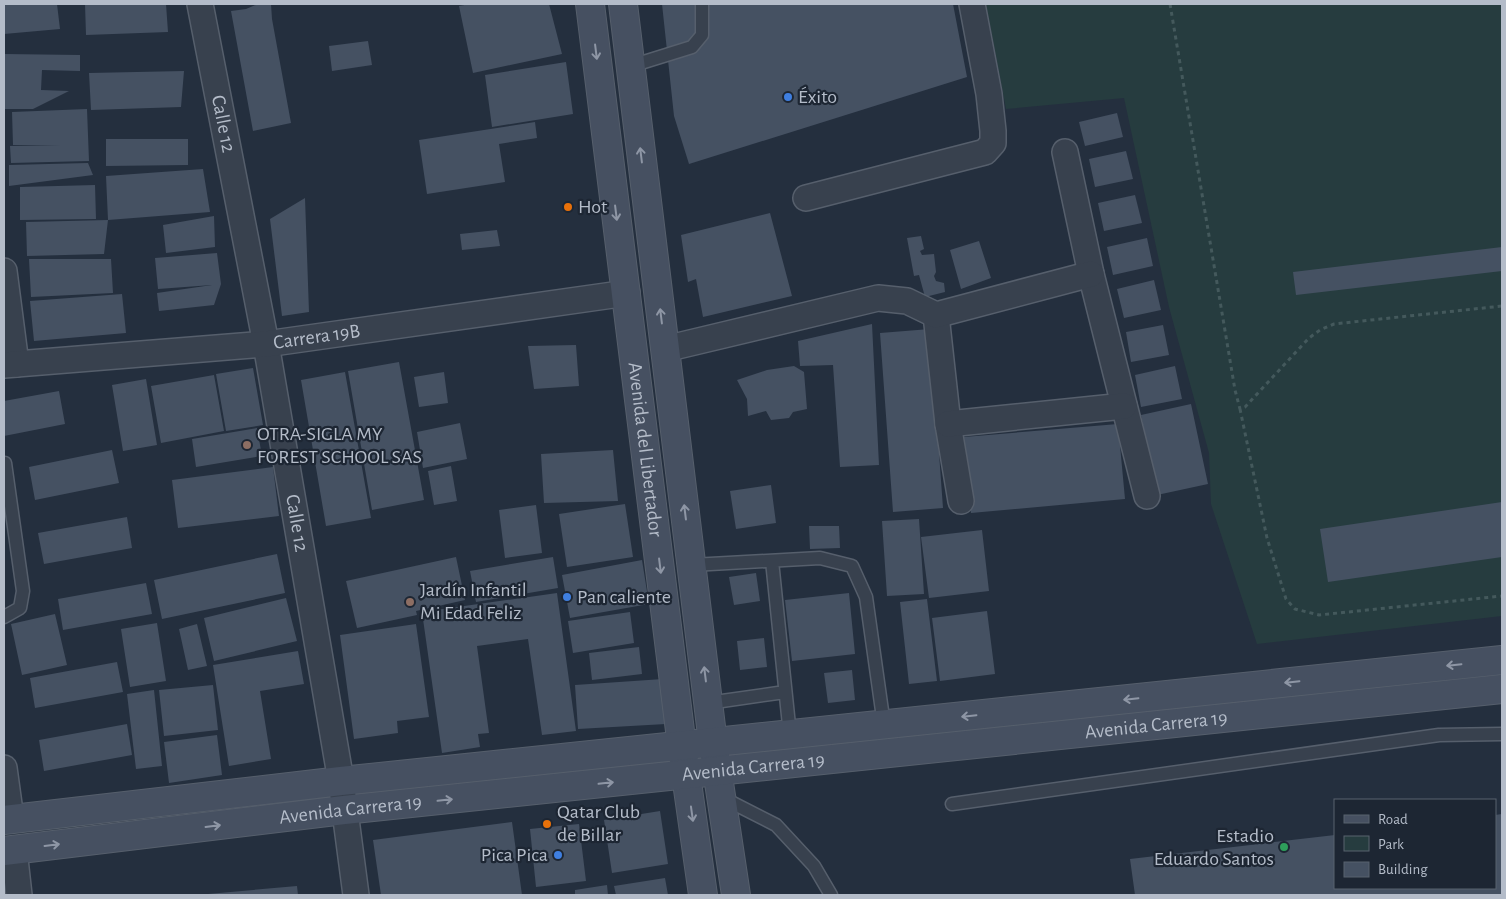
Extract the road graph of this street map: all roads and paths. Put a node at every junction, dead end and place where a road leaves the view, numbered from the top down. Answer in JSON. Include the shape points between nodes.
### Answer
{"nodes":[{"id":1,"x":200,"y":4,"type":"edge"},
{"id":2,"x":590,"y":4,"type":"edge"},
{"id":3,"x":623,"y":4,"type":"edge"},
{"id":4,"x":702,"y":4,"type":"edge"},
{"id":5,"x":972,"y":4,"type":"edge"},
{"id":6,"x":1170,"y":4,"type":"edge"},
{"id":7,"x":631,"y":66,"type":"junction"},
{"id":8,"x":1065,"y":152,"type":"dead end"},
{"id":9,"x":806,"y":198,"type":"dead end"},
{"id":10,"x":4,"y":271,"type":"edge"},
{"id":11,"x":1091,"y":274,"type":"junction"},
{"id":12,"x":626,"y":293,"type":"junction"},
{"id":13,"x":1502,"y":306,"type":"edge"},
{"id":14,"x":936,"y":315,"type":"junction"},
{"id":15,"x":266,"y":344,"type":"junction"},
{"id":16,"x":665,"y":350,"type":"junction"},
{"id":17,"x":10,"y":364,"type":"edge"},
{"id":18,"x":1124,"y":406,"type":"junction"},
{"id":19,"x":1240,"y":409,"type":"junction"},
{"id":20,"x":948,"y":424,"type":"junction"},
{"id":21,"x":5,"y":463,"type":"dead end"},
{"id":22,"x":1147,"y":496,"type":"dead end"},
{"id":23,"x":960,"y":501,"type":"dead end"},
{"id":24,"x":772,"y":561,"type":"junction"},
{"id":25,"x":692,"y":565,"type":"junction"},
{"id":26,"x":1502,"y":596,"type":"edge"},
{"id":27,"x":4,"y":617,"type":"edge"},
{"id":28,"x":1502,"y":660,"type":"edge"},
{"id":29,"x":1502,"y":689,"type":"edge"},
{"id":30,"x":785,"y":692,"type":"junction"},
{"id":31,"x":708,"y":703,"type":"junction"},
{"id":32,"x":884,"y":725,"type":"junction"},
{"id":33,"x":1502,"y":734,"type":"edge"},
{"id":34,"x":790,"y":735,"type":"junction"},
{"id":35,"x":713,"y":743,"type":"junction"},
{"id":36,"x":682,"y":747,"type":"junction"},
{"id":37,"x":4,"y":768,"type":"edge"},
{"id":38,"x":686,"y":775,"type":"junction"},
{"id":39,"x":341,"y":781,"type":"junction"},
{"id":40,"x":719,"y":784,"type":"junction"},
{"id":41,"x":952,"y":804,"type":"dead end"},
{"id":42,"x":344,"y":810,"type":"junction"},
{"id":43,"x":8,"y":820,"type":"edge"},
{"id":44,"x":9,"y":850,"type":"edge"},
{"id":45,"x":19,"y":895,"type":"edge"},
{"id":46,"x":356,"y":895,"type":"edge"},
{"id":47,"x":703,"y":895,"type":"edge"},
{"id":48,"x":736,"y":895,"type":"edge"},
{"id":49,"x":831,"y":895,"type":"edge"}],
"edges":[{"from":1,"to":15,"type":"street","name":"Calle 12"},
{"from":2,"to":12,"type":"main road","name":"Avenida del Libertador","one_way":true},
{"from":3,"to":7,"type":"main road","name":"Avenida del Libertador"},
{"from":4,"to":7,"type":"lane","via":[[702,35],[692,47]]},
{"from":5,"to":9,"type":"street","via":[[989,94],[993,143],[985,152]]},
{"from":6,"to":19,"type":"path"},
{"from":16,"to":7,"type":"main road","name":"Avenida del Libertador","one_way":true},
{"from":8,"to":11,"type":"street"},
{"from":10,"to":17,"type":"street"},
{"from":11,"to":14,"type":"street"},
{"from":11,"to":18,"type":"street"},
{"from":12,"to":15,"type":"street","name":"Carrera 19B"},
{"from":12,"to":36,"type":"main road","name":"Avenida del Libertador","one_way":true},
{"from":13,"to":19,"type":"path","via":[[1334,324],[1308,338]]},
{"from":14,"to":16,"type":"street","via":[[906,301],[878,298]]},
{"from":14,"to":20,"type":"street"},
{"from":15,"to":17,"type":"street","name":"Carrera 19B"},
{"from":15,"to":39,"type":"street","name":"Calle 12"},
{"from":25,"to":16,"type":"main road","name":"Avenida del Libertador","one_way":true},
{"from":18,"to":20,"type":"street"},
{"from":18,"to":22,"type":"street"},
{"from":19,"to":26,"type":"path","via":[[1267,538],[1286,599],[1295,609],[1319,615]]},
{"from":20,"to":23,"type":"street"},
{"from":21,"to":27,"type":"lane","via":[[23,591],[20,608]]},
{"from":24,"to":25,"type":"lane"},
{"from":24,"to":30,"type":"lane"},
{"from":24,"to":32,"type":"lane","via":[[820,558],[852,566],[866,597]]},
{"from":31,"to":25,"type":"main road","name":"Avenida del Libertador","one_way":true},
{"from":28,"to":32,"type":"main road","name":"Avenida Carrera 19","one_way":true},
{"from":29,"to":40,"type":"main road","name":"Avenida Carrera 19"},
{"from":30,"to":31,"type":"lane"},
{"from":30,"to":34,"type":"lane"},
{"from":31,"to":35,"type":"main road","name":"Avenida del Libertador"},
{"from":32,"to":34,"type":"main road","name":"Avenida Carrera 19"},
{"from":33,"to":41,"type":"lane","via":[[1439,736]]},
{"from":34,"to":35,"type":"main road","name":"Avenida Carrera 19"},
{"from":35,"to":36,"type":"main road","name":"Avenida Carrera 19"},
{"from":35,"to":40,"type":"main road","name":"Avenida del Libertador"},
{"from":36,"to":38,"type":"main road","name":"Avenida del Libertador"},
{"from":36,"to":39,"type":"main road","name":"Avenida Carrera 19"},
{"from":37,"to":43,"type":"street"},
{"from":38,"to":40,"type":"main road","name":"Avenida Carrera 19"},
{"from":42,"to":38,"type":"main road","name":"Avenida Carrera 19","one_way":true},
{"from":38,"to":47,"type":"main road","name":"Avenida del Libertador","one_way":true},
{"from":39,"to":42,"type":"street","name":"Calle 12"},
{"from":39,"to":43,"type":"main road","name":"Avenida Carrera 19"},
{"from":40,"to":48,"type":"main road","name":"Avenida del Libertador"},
{"from":40,"to":49,"type":"lane","via":[[776,825],[814,866]]},
{"from":44,"to":42,"type":"main road","name":"Avenida Carrera 19","one_way":true},
{"from":42,"to":46,"type":"street","name":"Calle 12"},
{"from":44,"to":45,"type":"street"}]}
